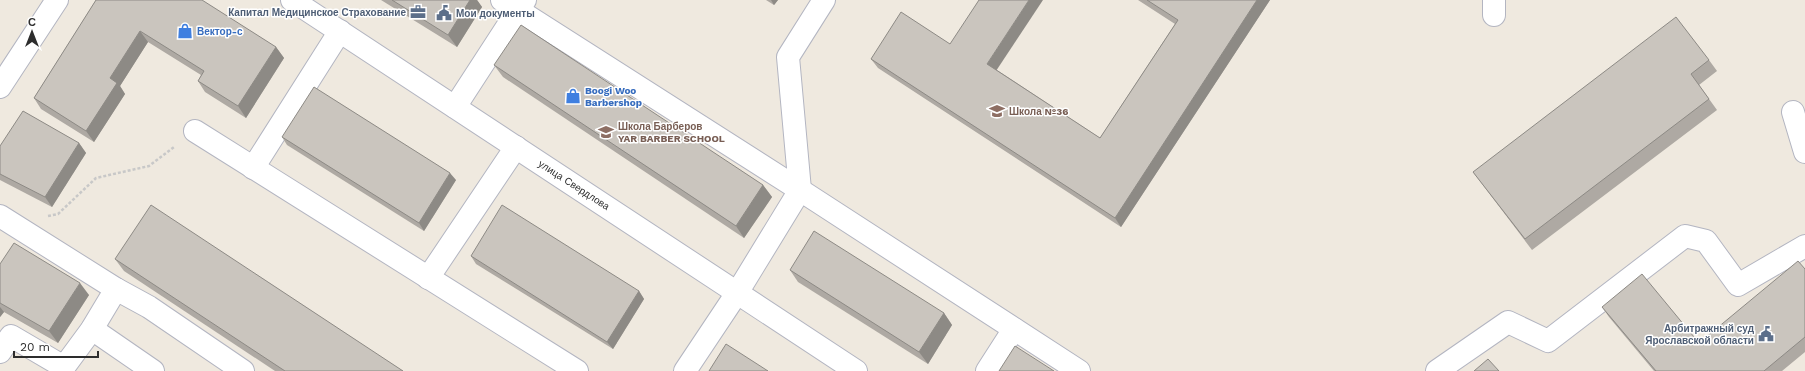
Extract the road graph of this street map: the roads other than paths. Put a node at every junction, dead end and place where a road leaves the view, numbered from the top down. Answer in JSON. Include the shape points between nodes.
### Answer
{"nodes":[{"id":1,"x":57,"y":0,"type":"edge"},
{"id":2,"x":292,"y":0,"type":"edge"},
{"id":3,"x":824,"y":0,"type":"edge"},
{"id":4,"x":515,"y":3,"type":"edge"},
{"id":5,"x":340,"y":31,"type":"junction"},
{"id":6,"x":0,"y":87,"type":"edge"},
{"id":7,"x":455,"y":107,"type":"junction"},
{"id":8,"x":1793,"y":112,"type":"dead end"},
{"id":9,"x":195,"y":131,"type":"road end"},
{"id":10,"x":516,"y":147,"type":"junction"},
{"id":11,"x":1805,"y":152,"type":"edge"},
{"id":12,"x":253,"y":168,"type":"junction"},
{"id":13,"x":800,"y":190,"type":"junction"},
{"id":14,"x":4,"y":219,"type":"edge"},
{"id":15,"x":1805,"y":246,"type":"edge"},
{"id":16,"x":428,"y":278,"type":"junction"},
{"id":17,"x":116,"y":289,"type":"junction"},
{"id":18,"x":737,"y":292,"type":"junction"},
{"id":19,"x":92,"y":329,"type":"junction"},
{"id":20,"x":1014,"y":330,"type":"junction"},
{"id":21,"x":0,"y":352,"type":"edge"},
{"id":22,"x":153,"y":371,"type":"edge"},
{"id":23,"x":243,"y":371,"type":"edge"},
{"id":24,"x":577,"y":371,"type":"edge"},
{"id":25,"x":685,"y":371,"type":"edge"},
{"id":26,"x":856,"y":371,"type":"edge"},
{"id":27,"x":987,"y":371,"type":"edge"},
{"id":28,"x":1079,"y":371,"type":"edge"},
{"id":29,"x":1437,"y":371,"type":"edge"}],
"edges":[{"from":1,"to":6,"type":"street"},
{"from":2,"to":5,"type":"street","name":"улица Свердлова"},
{"from":3,"to":13,"type":"street","via":[[788,57]]},
{"from":4,"to":7,"type":"street"},
{"from":4,"to":13,"type":"street"},
{"from":5,"to":7,"type":"street","name":"улица Свердлова"},
{"from":5,"to":12,"type":"street"},
{"from":7,"to":10,"type":"street","name":"улица Свердлова"},
{"from":8,"to":11,"type":"street"},
{"from":9,"to":12,"type":"street"},
{"from":10,"to":16,"type":"street"},
{"from":10,"to":18,"type":"street","name":"улица Свердлова"},
{"from":12,"to":16,"type":"street"},
{"from":13,"to":18,"type":"street"},
{"from":13,"to":20,"type":"street"},
{"from":14,"to":17,"type":"street"},
{"from":15,"to":29,"type":"street","via":[[1738,285],[1706,241],[1685,236],[1548,341],[1508,322]]},
{"from":16,"to":24,"type":"street"},
{"from":17,"to":19,"type":"street"},
{"from":17,"to":23,"type":"street","via":[[149,307]]},
{"from":18,"to":25,"type":"street"},
{"from":18,"to":26,"type":"street","name":"улица Свердлова"},
{"from":19,"to":21,"type":"street","via":[[64,367],[11,336]]},
{"from":19,"to":22,"type":"street"},
{"from":20,"to":27,"type":"street"},
{"from":20,"to":28,"type":"street"}]}
